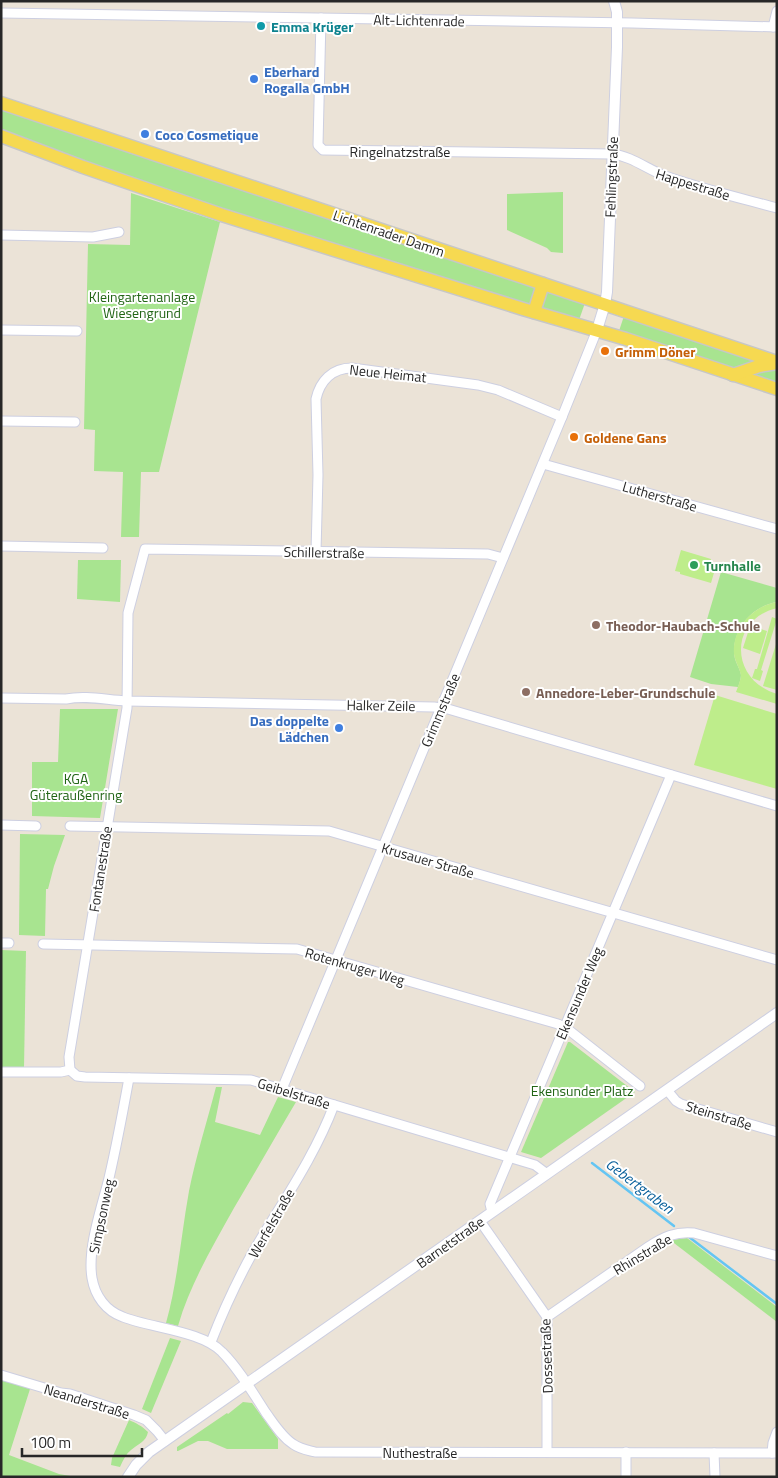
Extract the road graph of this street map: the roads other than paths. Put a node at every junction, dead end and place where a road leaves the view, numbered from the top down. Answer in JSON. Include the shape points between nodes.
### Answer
{"nodes":[{"id":1,"x":614,"y":1,"type":"edge"},
{"id":2,"x":777,"y":11,"type":"edge"},
{"id":3,"x":1,"y":13,"type":"edge"},
{"id":4,"x":321,"y":18,"type":"junction"},
{"id":5,"x":617,"y":23,"type":"junction"},
{"id":6,"x":775,"y":27,"type":"edge"},
{"id":7,"x":1,"y":103,"type":"edge"},
{"id":8,"x":1,"y":136,"type":"edge"},
{"id":9,"x":612,"y":154,"type":"junction"},
{"id":10,"x":777,"y":208,"type":"edge"},
{"id":11,"x":118,"y":232,"type":"dead end"},
{"id":12,"x":1,"y":235,"type":"edge"},
{"id":13,"x":543,"y":284,"type":"junction"},
{"id":14,"x":605,"y":304,"type":"junction"},
{"id":15,"x":534,"y":312,"type":"junction"},
{"id":16,"x":1,"y":330,"type":"edge"},
{"id":17,"x":597,"y":330,"type":"junction"},
{"id":18,"x":77,"y":331,"type":"dead end"},
{"id":19,"x":777,"y":362,"type":"edge"},
{"id":20,"x":733,"y":375,"type":"junction"},
{"id":21,"x":777,"y":390,"type":"edge"},
{"id":22,"x":562,"y":417,"type":"junction"},
{"id":23,"x":1,"y":421,"type":"edge"},
{"id":24,"x":75,"y":422,"type":"dead end"},
{"id":25,"x":543,"y":464,"type":"junction"},
{"id":26,"x":777,"y":529,"type":"edge"},
{"id":27,"x":1,"y":546,"type":"edge"},
{"id":28,"x":103,"y":548,"type":"dead end"},
{"id":29,"x":145,"y":549,"type":"joint"},
{"id":30,"x":316,"y":552,"type":"junction"},
{"id":31,"x":503,"y":558,"type":"junction"},
{"id":32,"x":1,"y":698,"type":"edge"},
{"id":33,"x":127,"y":701,"type":"junction"},
{"id":34,"x":441,"y":708,"type":"junction"},
{"id":35,"x":671,"y":775,"type":"junction"},
{"id":36,"x":777,"y":806,"type":"edge"},
{"id":37,"x":1,"y":825,"type":"edge"},
{"id":38,"x":36,"y":826,"type":"dead end"},
{"id":39,"x":70,"y":826,"type":"dead end"},
{"id":40,"x":107,"y":827,"type":"junction"},
{"id":41,"x":383,"y":847,"type":"junction"},
{"id":42,"x":613,"y":913,"type":"junction"},
{"id":43,"x":43,"y":944,"type":"dead end"},
{"id":44,"x":88,"y":944,"type":"junction"},
{"id":45,"x":336,"y":960,"type":"junction"},
{"id":46,"x":777,"y":960,"type":"edge"},
{"id":47,"x":777,"y":1013,"type":"edge"},
{"id":48,"x":565,"y":1027,"type":"junction"},
{"id":49,"x":70,"y":1070,"type":"junction"},
{"id":50,"x":1,"y":1072,"type":"edge"},
{"id":51,"x":130,"y":1078,"type":"junction"},
{"id":52,"x":640,"y":1086,"type":"dead end"},
{"id":53,"x":282,"y":1089,"type":"junction"},
{"id":54,"x":667,"y":1090,"type":"junction"},
{"id":55,"x":334,"y":1105,"type":"junction"},
{"id":56,"x":777,"y":1132,"type":"edge"},
{"id":57,"x":509,"y":1158,"type":"junction"},
{"id":58,"x":547,"y":1174,"type":"junction"},
{"id":59,"x":492,"y":1212,"type":"junction"},
{"id":60,"x":480,"y":1221,"type":"junction"},
{"id":61,"x":777,"y":1256,"type":"edge"},
{"id":62,"x":547,"y":1317,"type":"junction"},
{"id":63,"x":211,"y":1342,"type":"junction"},
{"id":64,"x":1,"y":1375,"type":"edge"},
{"id":65,"x":246,"y":1384,"type":"junction"},
{"id":66,"x":777,"y":1432,"type":"edge"},
{"id":67,"x":165,"y":1441,"type":"junction"},
{"id":68,"x":547,"y":1452,"type":"junction"},
{"id":69,"x":626,"y":1452,"type":"junction"},
{"id":70,"x":714,"y":1453,"type":"junction"},
{"id":71,"x":775,"y":1453,"type":"edge"},
{"id":72,"x":128,"y":1477,"type":"edge"},
{"id":73,"x":626,"y":1477,"type":"edge"},
{"id":74,"x":714,"y":1477,"type":"edge"}],
"edges":[{"from":1,"to":5,"type":"street","name":"Fehlingstraße"},
{"from":2,"to":6,"type":"street"},
{"from":3,"to":4,"type":"street","name":"Alt-Lichtenrade"},
{"from":4,"to":5,"type":"street","name":"Alt-Lichtenrade"},
{"from":4,"to":9,"type":"street","name":"Ringelnatzstraße","via":[[318,145],[323,150]]},
{"from":5,"to":6,"type":"street","name":"Alt-Lichtenrade"},
{"from":5,"to":9,"type":"street","name":"Fehlingstraße"},
{"from":7,"to":13,"type":"main road","name":"Lichtenrader Damm"},
{"from":8,"to":15,"type":"main road","via":[[222,215]]},
{"from":9,"to":10,"type":"street","name":"Happestraße","via":[[676,180]]},
{"from":9,"to":14,"type":"street","name":"Fehlingstraße"},
{"from":11,"to":12,"type":"street","via":[[93,237]]},
{"from":13,"to":14,"type":"main road","name":"Lichtenrader Damm"},
{"from":13,"to":15,"type":"main road"},
{"from":14,"to":17,"type":"street","name":"Fehlingstraße"},
{"from":14,"to":19,"type":"main road","name":"Lichtenrader Damm"},
{"from":15,"to":17,"type":"main road"},
{"from":16,"to":18,"type":"street"},
{"from":17,"to":20,"type":"main road"},
{"from":17,"to":22,"type":"street","name":"Grimmstraße"},
{"from":19,"to":20,"type":"main road"},
{"from":20,"to":21,"type":"main road"},
{"from":22,"to":25,"type":"street","name":"Grimmstraße"},
{"from":22,"to":30,"type":"street","name":"Neue Heimat","via":[[478,385],[356,368],[334,372],[320,387],[316,400]]},
{"from":23,"to":24,"type":"street"},
{"from":25,"to":26,"type":"street","name":"Lutherstraße"},
{"from":25,"to":31,"type":"street","name":"Grimmstraße"},
{"from":27,"to":28,"type":"street"},
{"from":29,"to":30,"type":"street","name":"Schillerstraße"},
{"from":29,"to":33,"type":"street","name":"Fontanestraße","via":[[128,613]]},
{"from":30,"to":31,"type":"street","name":"Schillerstraße","via":[[488,554]]},
{"from":31,"to":34,"type":"street","name":"Grimmstraße"},
{"from":32,"to":33,"type":"street","name":"Halker Zeile","via":[[91,697]]},
{"from":33,"to":34,"type":"street","name":"Halker Zeile"},
{"from":33,"to":40,"type":"street","name":"Fontanestraße"},
{"from":34,"to":35,"type":"street","name":"Halker Zeile"},
{"from":34,"to":41,"type":"street","name":"Grimmstraße"},
{"from":35,"to":36,"type":"street","name":"Halker Zeile"},
{"from":35,"to":42,"type":"street","name":"Ekensunder Weg"},
{"from":37,"to":38,"type":"street"},
{"from":39,"to":40,"type":"street","name":"Krusauer Straße"},
{"from":40,"to":41,"type":"street","name":"Krusauer Straße","via":[[325,831]]},
{"from":40,"to":44,"type":"street","name":"Fontanestraße"},
{"from":41,"to":42,"type":"street","name":"Krusauer Straße"},
{"from":41,"to":45,"type":"street","name":"Grimmstraße"},
{"from":42,"to":46,"type":"street","name":"Krusauer Straße"},
{"from":42,"to":48,"type":"street","name":"Ekensunder Weg"},
{"from":43,"to":44,"type":"street","name":"Rotenkruger Weg"},
{"from":44,"to":45,"type":"street","name":"Rotenkruger Weg","via":[[292,948]]},
{"from":44,"to":49,"type":"street","name":"Fontanestraße","via":[[69,1057]]},
{"from":45,"to":48,"type":"street","name":"Rotenkruger Weg"},
{"from":45,"to":53,"type":"street","name":"Grimmstraße"},
{"from":47,"to":54,"type":"street","name":"Barnetstraße"},
{"from":48,"to":52,"type":"street","name":"Rotenkruger Weg"},
{"from":48,"to":57,"type":"street","name":"Ekensunder Weg"},
{"from":49,"to":50,"type":"street","name":"Geibelstraße"},
{"from":49,"to":51,"type":"street","name":"Geibelstraße","via":[[77,1076]]},
{"from":51,"to":53,"type":"street","name":"Geibelstraße","via":[[251,1080]]},
{"from":51,"to":63,"type":"street","name":"Simpsonweg","via":[[92,1250],[93,1284],[101,1301],[119,1316]]},
{"from":53,"to":55,"type":"street","name":"Geibelstraße"},
{"from":54,"to":56,"type":"street","name":"Steinstraße","via":[[682,1104]]},
{"from":54,"to":58,"type":"street","name":"Barnetstraße"},
{"from":55,"to":57,"type":"street","name":"Geibelstraße"},
{"from":55,"to":63,"type":"street","name":"Werfelstraße","via":[[315,1148],[253,1253]]},
{"from":57,"to":58,"type":"street","name":"Geibelstraße","via":[[535,1165]]},
{"from":57,"to":59,"type":"street","name":"Ekensunder Weg","via":[[490,1204]]},
{"from":58,"to":59,"type":"street","name":"Barnetstraße"},
{"from":59,"to":60,"type":"street","name":"Barnetstraße"},
{"from":60,"to":62,"type":"street","name":"Dossestraße"},
{"from":60,"to":65,"type":"street","name":"Barnetstraße"},
{"from":61,"to":62,"type":"street","name":"Rhinstraße","via":[[699,1234],[673,1234],[648,1247]]},
{"from":62,"to":68,"type":"street","name":"Dossestraße"},
{"from":63,"to":65,"type":"street","name":"Simpsonweg","via":[[228,1358]]},
{"from":64,"to":67,"type":"street","name":"Neanderstraße","via":[[134,1415],[150,1424]]},
{"from":65,"to":67,"type":"street","name":"Barnetstraße"},
{"from":65,"to":68,"type":"street","name":"Nuthestraße","via":[[288,1441],[309,1451]]},
{"from":66,"to":71,"type":"street","via":[[773,1443]]},
{"from":67,"to":72,"type":"street","name":"Barnetstraße","via":[[141,1459]]},
{"from":68,"to":69,"type":"street","name":"Nuthestraße"},
{"from":69,"to":70,"type":"street","name":"Nuthestraße"},
{"from":69,"to":73,"type":"street"},
{"from":70,"to":71,"type":"street","name":"Nuthestraße"},
{"from":70,"to":74,"type":"street"}]}
